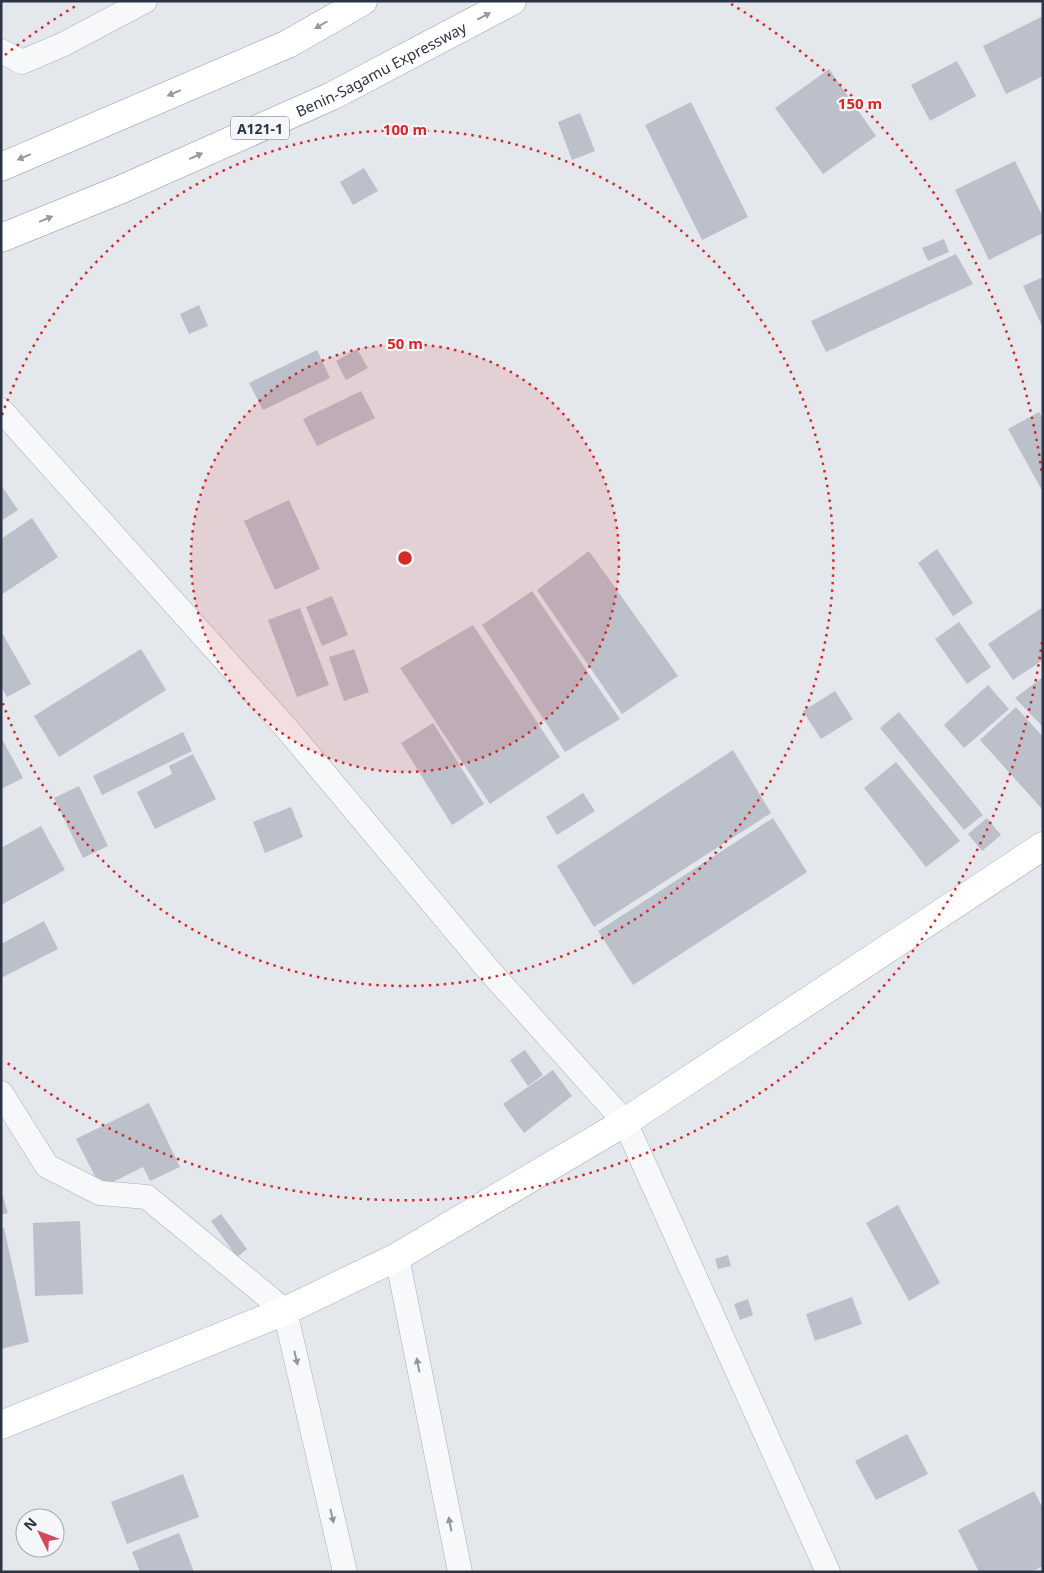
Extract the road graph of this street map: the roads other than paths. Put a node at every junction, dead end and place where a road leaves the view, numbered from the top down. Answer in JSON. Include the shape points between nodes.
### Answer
{"nodes":[{"id":1,"x":145,"y":1,"type":"edge"},
{"id":2,"x":363,"y":1,"type":"edge"},
{"id":3,"x":512,"y":1,"type":"edge"},
{"id":4,"x":1,"y":51,"type":"edge"},
{"id":5,"x":12,"y":67,"type":"edge"},
{"id":6,"x":1,"y":167,"type":"edge"},
{"id":7,"x":1,"y":238,"type":"edge"},
{"id":8,"x":1,"y":410,"type":"edge"},
{"id":9,"x":1043,"y":846,"type":"edge"},
{"id":10,"x":1,"y":1093,"type":"edge"},
{"id":11,"x":625,"y":1122,"type":"junction"},
{"id":12,"x":397,"y":1257,"type":"junction"},
{"id":13,"x":285,"y":1310,"type":"junction"},
{"id":14,"x":1,"y":1425,"type":"edge"},
{"id":15,"x":344,"y":1572,"type":"edge"},
{"id":16,"x":460,"y":1572,"type":"edge"},
{"id":17,"x":828,"y":1572,"type":"edge"}],
"edges":[{"from":1,"to":5,"type":"street","via":[[64,44]]},
{"from":2,"to":6,"type":"main road","one_way":true,"via":[[288,44]]},
{"from":7,"to":3,"type":"main road","name":"Benin-Sagamu Expressway","number":"A121-1","one_way":true,"via":[[122,189],[332,96]]},
{"from":4,"to":5,"type":"street"},
{"from":8,"to":11,"type":"street","via":[[288,730],[487,968]]},
{"from":9,"to":11,"type":"main road"},
{"from":10,"to":13,"type":"street","via":[[47,1166],[100,1193],[147,1197]]},
{"from":11,"to":12,"type":"main road"},
{"from":11,"to":17,"type":"street"},
{"from":12,"to":13,"type":"main road"},
{"from":16,"to":12,"type":"street","one_way":true},
{"from":13,"to":14,"type":"main road"},
{"from":13,"to":15,"type":"street","one_way":true}]}
